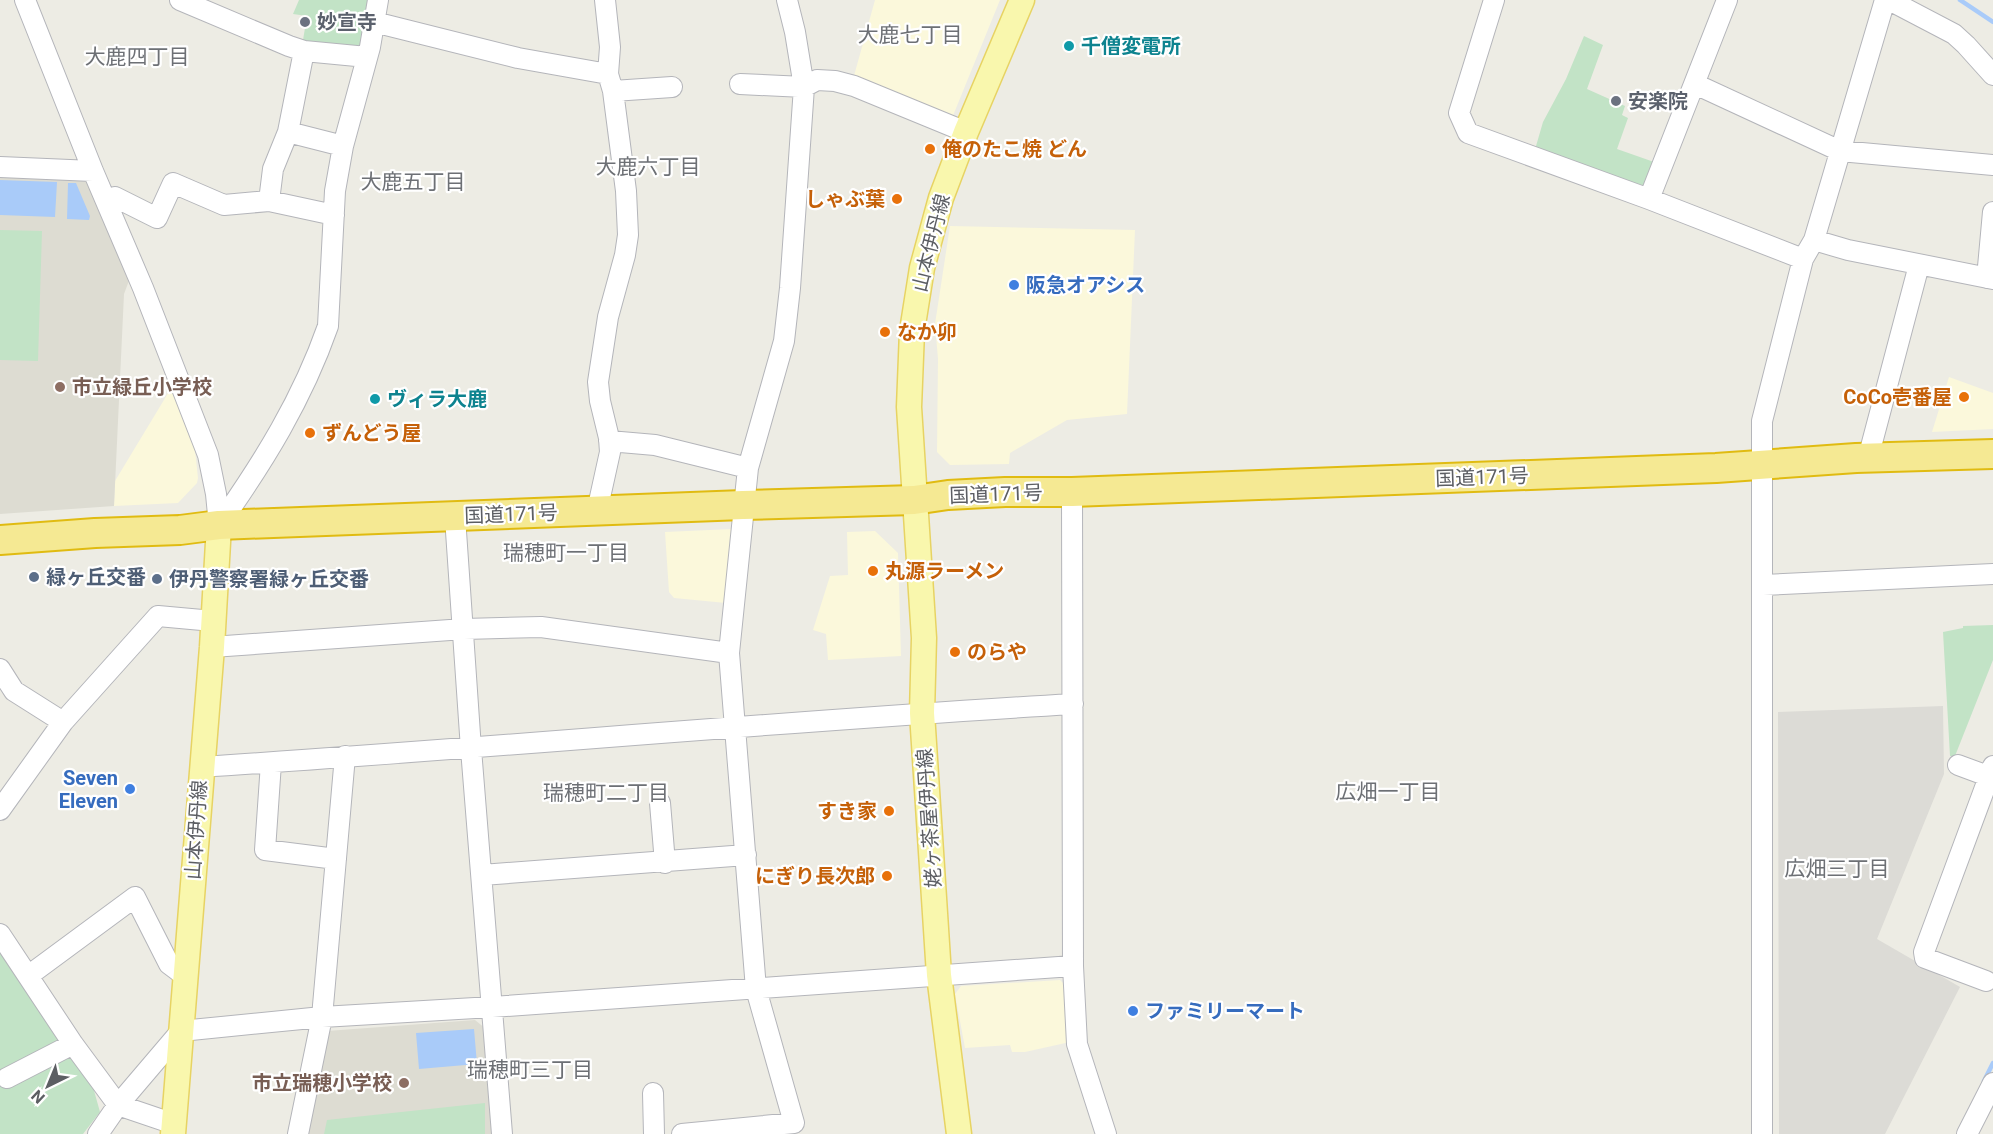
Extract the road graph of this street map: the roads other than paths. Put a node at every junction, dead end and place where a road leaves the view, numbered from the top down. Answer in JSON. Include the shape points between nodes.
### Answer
{"nodes":[{"id":1,"x":25,"y":0,"type":"edge"},
{"id":2,"x":180,"y":0,"type":"edge"},
{"id":3,"x":378,"y":0,"type":"edge"},
{"id":4,"x":605,"y":0,"type":"edge"},
{"id":5,"x":787,"y":0,"type":"edge"},
{"id":6,"x":1023,"y":0,"type":"edge"},
{"id":7,"x":1494,"y":0,"type":"edge"},
{"id":8,"x":1727,"y":0,"type":"edge"},
{"id":9,"x":1887,"y":0,"type":"edge"},
{"id":10,"x":374,"y":22,"type":"junction"},
{"id":11,"x":304,"y":51,"type":"junction"},
{"id":12,"x":367,"y":57,"type":"junction"},
{"id":13,"x":1993,"y":75,"type":"edge"},
{"id":14,"x":610,"y":82,"type":"junction"},
{"id":15,"x":740,"y":84,"type":"dead end"},
{"id":16,"x":1695,"y":84,"type":"junction"},
{"id":17,"x":672,"y":87,"type":"dead end"},
{"id":18,"x":804,"y":87,"type":"junction"},
{"id":19,"x":288,"y":132,"type":"junction"},
{"id":20,"x":966,"y":132,"type":"junction"},
{"id":21,"x":343,"y":146,"type":"junction"},
{"id":22,"x":1840,"y":151,"type":"junction"},
{"id":23,"x":1993,"y":165,"type":"edge"},
{"id":24,"x":0,"y":166,"type":"edge"},
{"id":25,"x":93,"y":171,"type":"junction"},
{"id":26,"x":1649,"y":199,"type":"junction"},
{"id":27,"x":106,"y":201,"type":"junction"},
{"id":28,"x":269,"y":201,"type":"junction"},
{"id":29,"x":1993,"y":212,"type":"edge"},
{"id":30,"x":334,"y":215,"type":"junction"},
{"id":31,"x":1814,"y":240,"type":"junction"},
{"id":32,"x":1803,"y":259,"type":"junction"},
{"id":33,"x":1919,"y":264,"type":"junction"},
{"id":34,"x":1990,"y":279,"type":"edge"},
{"id":35,"x":609,"y":441,"type":"junction"},
{"id":36,"x":1993,"y":454,"type":"edge"},
{"id":37,"x":1868,"y":458,"type":"junction"},
{"id":38,"x":1762,"y":466,"type":"junction"},
{"id":39,"x":748,"y":468,"type":"junction"},
{"id":40,"x":1072,"y":492,"type":"junction"},
{"id":41,"x":914,"y":500,"type":"junction"},
{"id":42,"x":743,"y":505,"type":"junction"},
{"id":43,"x":597,"y":511,"type":"junction"},
{"id":44,"x":456,"y":517,"type":"junction"},
{"id":45,"x":219,"y":525,"type":"junction"},
{"id":46,"x":0,"y":540,"type":"edge"},
{"id":47,"x":1993,"y":574,"type":"edge"},
{"id":48,"x":1763,"y":585,"type":"junction"},
{"id":49,"x":213,"y":621,"type":"junction"},
{"id":50,"x":464,"y":629,"type":"junction"},
{"id":51,"x":212,"y":647,"type":"junction"},
{"id":52,"x":729,"y":653,"type":"junction"},
{"id":53,"x":0,"y":669,"type":"edge"},
{"id":54,"x":7,"y":696,"type":"edge"},
{"id":55,"x":1072,"y":704,"type":"junction"},
{"id":56,"x":922,"y":713,"type":"junction"},
{"id":57,"x":63,"y":722,"type":"junction"},
{"id":58,"x":735,"y":728,"type":"junction"},
{"id":59,"x":471,"y":749,"type":"junction"},
{"id":60,"x":345,"y":756,"type":"junction"},
{"id":61,"x":271,"y":763,"type":"junction"},
{"id":62,"x":1958,"y":765,"type":"dead end"},
{"id":63,"x":201,"y":767,"type":"junction"},
{"id":64,"x":1992,"y":774,"type":"edge"},
{"id":65,"x":660,"y":804,"type":"dead end"},
{"id":66,"x":0,"y":810,"type":"edge"},
{"id":67,"x":746,"y":855,"type":"junction"},
{"id":68,"x":336,"y":859,"type":"junction"},
{"id":69,"x":665,"y":863,"type":"junction"},
{"id":70,"x":482,"y":875,"type":"junction"},
{"id":71,"x":0,"y":934,"type":"edge"},
{"id":72,"x":1073,"y":966,"type":"junction"},
{"id":73,"x":939,"y":975,"type":"junction"},
{"id":74,"x":28,"y":976,"type":"junction"},
{"id":75,"x":185,"y":976,"type":"junction"},
{"id":76,"x":1991,"y":976,"type":"edge"},
{"id":77,"x":756,"y":989,"type":"junction"},
{"id":78,"x":492,"y":1007,"type":"junction"},
{"id":79,"x":322,"y":1017,"type":"junction"},
{"id":80,"x":181,"y":1030,"type":"junction"},
{"id":81,"x":73,"y":1044,"type":"junction"},
{"id":82,"x":7,"y":1078,"type":"dead end"},
{"id":83,"x":1993,"y":1083,"type":"edge"},
{"id":84,"x":653,"y":1093,"type":"dead end"},
{"id":85,"x":118,"y":1105,"type":"junction"},
{"id":86,"x":173,"y":1129,"type":"edge"},
{"id":87,"x":796,"y":1129,"type":"edge"},
{"id":88,"x":98,"y":1134,"type":"edge"},
{"id":89,"x":298,"y":1134,"type":"edge"},
{"id":90,"x":502,"y":1134,"type":"edge"},
{"id":91,"x":654,"y":1134,"type":"edge"},
{"id":92,"x":682,"y":1134,"type":"edge"},
{"id":93,"x":959,"y":1134,"type":"edge"},
{"id":94,"x":1106,"y":1134,"type":"edge"},
{"id":95,"x":1762,"y":1134,"type":"edge"},
{"id":96,"x":1967,"y":1134,"type":"edge"}],
"edges":[{"from":1,"to":25,"type":"street"},
{"from":2,"to":11,"type":"street"},
{"from":3,"to":10,"type":"street"},
{"from":4,"to":14,"type":"street"},
{"from":5,"to":18,"type":"street"},
{"from":6,"to":20,"type":"main road","name":"山本伊丹線"},
{"from":7,"to":26,"type":"street","via":[[1458,113],[1468,133]]},
{"from":8,"to":16,"type":"street"},
{"from":9,"to":13,"type":"street","via":[[1954,34]]},
{"from":9,"to":22,"type":"street"},
{"from":10,"to":12,"type":"street"},
{"from":10,"to":14,"type":"street"},
{"from":11,"to":12,"type":"street"},
{"from":11,"to":19,"type":"street"},
{"from":12,"to":21,"type":"street"},
{"from":14,"to":17,"type":"street"},
{"from":14,"to":35,"type":"street","via":[[626,191],[628,235],[608,317],[598,382]]},
{"from":15,"to":18,"type":"street"},
{"from":16,"to":22,"type":"street"},
{"from":16,"to":26,"type":"street"},
{"from":18,"to":20,"type":"street","via":[[817,80],[854,86]]},
{"from":18,"to":39,"type":"street","via":[[784,341]]},
{"from":19,"to":21,"type":"street"},
{"from":19,"to":28,"type":"street","via":[[273,169]]},
{"from":20,"to":41,"type":"main road","name":"山本伊丹線","via":[[941,198],[922,268],[912,331],[909,407]]},
{"from":21,"to":30,"type":"street"},
{"from":22,"to":23,"type":"street"},
{"from":22,"to":31,"type":"street"},
{"from":24,"to":25,"type":"street"},
{"from":25,"to":27,"type":"street"},
{"from":26,"to":32,"type":"street"},
{"from":27,"to":28,"type":"street","via":[[115,197],[157,218],[173,183],[224,205]]},
{"from":27,"to":45,"type":"street","via":[[208,454]]},
{"from":28,"to":30,"type":"street"},
{"from":29,"to":34,"type":"street"},
{"from":30,"to":45,"type":"street","via":[[328,326],[322,344],[268,453]]},
{"from":31,"to":32,"type":"street"},
{"from":31,"to":33,"type":"street"},
{"from":32,"to":38,"type":"street","via":[[1762,421]]},
{"from":33,"to":34,"type":"street"},
{"from":33,"to":37,"type":"street"},
{"from":35,"to":39,"type":"street","via":[[655,445]]},
{"from":35,"to":43,"type":"street"},
{"from":36,"to":37,"type":"highway","name":"国道171号"},
{"from":37,"to":38,"type":"highway","name":"国道171号"},
{"from":38,"to":40,"type":"highway","name":"国道171号"},
{"from":38,"to":48,"type":"street"},
{"from":39,"to":42,"type":"street"},
{"from":40,"to":41,"type":"highway","name":"国道171号","via":[[1005,492]]},
{"from":40,"to":55,"type":"street"},
{"from":41,"to":42,"type":"highway","name":"国道171号"},
{"from":41,"to":56,"type":"main road","name":"姥ヶ茶屋伊丹線","via":[[924,638]]},
{"from":42,"to":43,"type":"highway","name":"国道171号"},
{"from":42,"to":52,"type":"street"},
{"from":43,"to":44,"type":"highway","name":"国道171号"},
{"from":44,"to":45,"type":"highway","name":"国道171号"},
{"from":44,"to":50,"type":"street"},
{"from":45,"to":46,"type":"highway","name":"国道171号"},
{"from":45,"to":49,"type":"main road","name":"山本伊丹線"},
{"from":47,"to":48,"type":"street"},
{"from":48,"to":95,"type":"street"},
{"from":49,"to":51,"type":"main road","name":"山本伊丹線"},
{"from":49,"to":57,"type":"street","via":[[158,616]]},
{"from":50,"to":51,"type":"street"},
{"from":50,"to":52,"type":"street","via":[[542,627]]},
{"from":50,"to":59,"type":"street"},
{"from":51,"to":63,"type":"main road","name":"山本伊丹線"},
{"from":52,"to":58,"type":"street"},
{"from":53,"to":54,"type":"street"},
{"from":54,"to":57,"type":"street"},
{"from":55,"to":56,"type":"street"},
{"from":55,"to":72,"type":"street"},
{"from":56,"to":58,"type":"street"},
{"from":56,"to":73,"type":"main road","name":"姥ヶ茶屋伊丹線"},
{"from":57,"to":66,"type":"street"},
{"from":58,"to":59,"type":"street"},
{"from":58,"to":67,"type":"street"},
{"from":59,"to":60,"type":"street"},
{"from":59,"to":70,"type":"street"},
{"from":60,"to":61,"type":"street"},
{"from":60,"to":68,"type":"street"},
{"from":61,"to":63,"type":"street"},
{"from":61,"to":68,"type":"street","via":[[265,850]]},
{"from":62,"to":64,"type":"street"},
{"from":63,"to":75,"type":"main road","name":"山本伊丹線"},
{"from":64,"to":76,"type":"street","via":[[1924,952],[1925,958]]},
{"from":65,"to":69,"type":"street"},
{"from":67,"to":69,"type":"street"},
{"from":67,"to":77,"type":"street"},
{"from":68,"to":79,"type":"street"},
{"from":69,"to":70,"type":"street"},
{"from":70,"to":78,"type":"street"},
{"from":71,"to":74,"type":"street"},
{"from":72,"to":73,"type":"street"},
{"from":72,"to":94,"type":"street","via":[[1077,1044]]},
{"from":73,"to":77,"type":"street"},
{"from":73,"to":93,"type":"main road","name":"姥ヶ茶屋伊丹線"},
{"from":74,"to":75,"type":"street","via":[[135,897],[169,964]]},
{"from":74,"to":81,"type":"street"},
{"from":75,"to":80,"type":"main road","name":"山本伊丹線"},
{"from":77,"to":78,"type":"street"},
{"from":77,"to":87,"type":"street"},
{"from":78,"to":79,"type":"street"},
{"from":78,"to":90,"type":"street"},
{"from":79,"to":80,"type":"street"},
{"from":79,"to":89,"type":"street"},
{"from":80,"to":85,"type":"street"},
{"from":80,"to":86,"type":"main road","name":"山本伊丹線"},
{"from":81,"to":82,"type":"street"},
{"from":81,"to":85,"type":"street"},
{"from":83,"to":96,"type":"street"},
{"from":84,"to":91,"type":"street"},
{"from":85,"to":86,"type":"street"},
{"from":85,"to":88,"type":"street"},
{"from":87,"to":92,"type":"street"}]}
